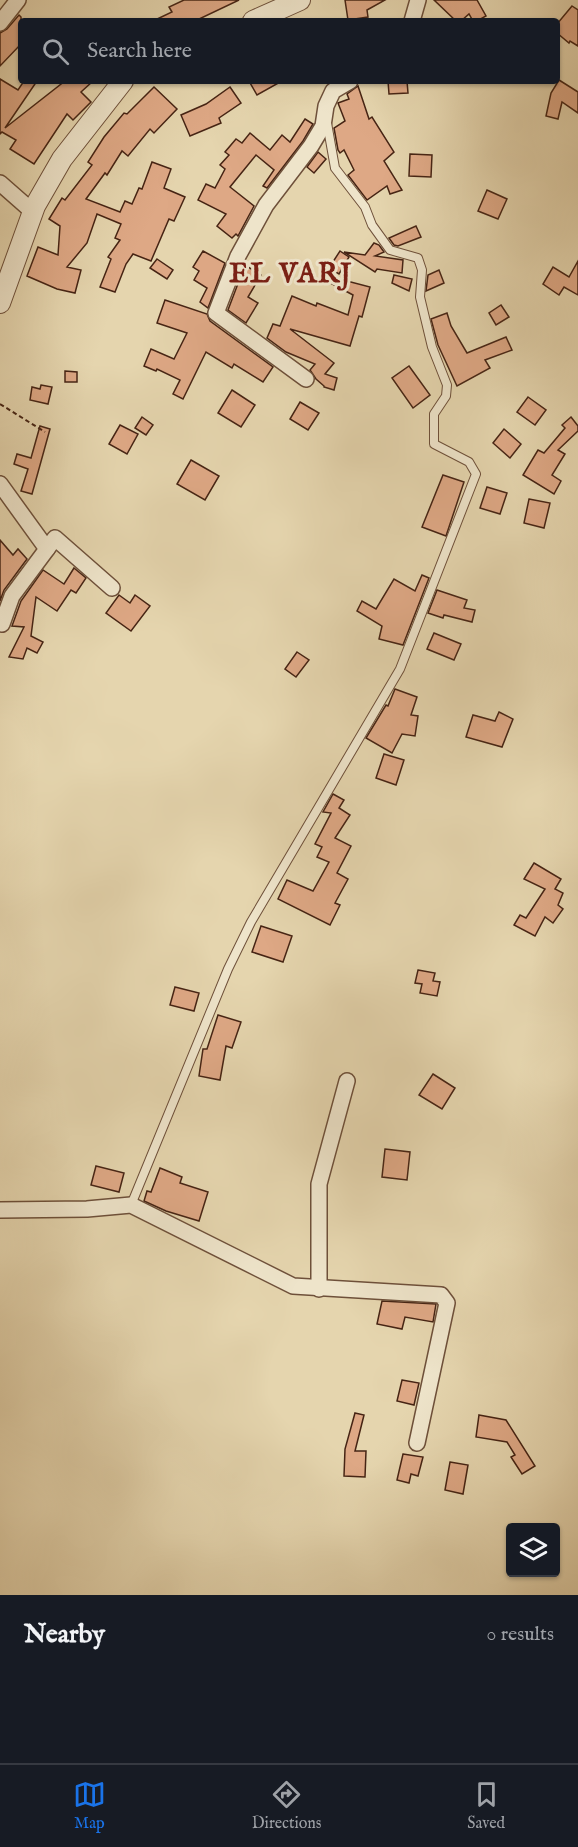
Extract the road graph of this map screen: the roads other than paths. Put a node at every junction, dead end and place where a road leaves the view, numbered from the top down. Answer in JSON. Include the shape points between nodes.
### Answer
{"nodes":[{"id":1,"x":18,"y":0,"type":"edge"},
{"id":2,"x":418,"y":0,"type":"edge"},
{"id":3,"x":291,"y":2,"type":"edge"},
{"id":4,"x":259,"y":18,"type":"edge"},
{"id":5,"x":413,"y":18,"type":"edge"},
{"id":6,"x":0,"y":23,"type":"edge"},
{"id":7,"x":121,"y":84,"type":"edge"},
{"id":8,"x":345,"y":84,"type":"edge"},
{"id":9,"x":326,"y":106,"type":"junction"},
{"id":10,"x":0,"y":183,"type":"edge"},
{"id":11,"x":33,"y":212,"type":"junction"},
{"id":12,"x":0,"y":303,"type":"edge"},
{"id":13,"x":306,"y":379,"type":"dead end"},
{"id":14,"x":0,"y":484,"type":"edge"},
{"id":15,"x":47,"y":549,"type":"junction"},
{"id":16,"x":112,"y":588,"type":"dead end"},
{"id":17,"x":2,"y":624,"type":"dead end"},
{"id":18,"x":347,"y":1081,"type":"dead end"},
{"id":19,"x":131,"y":1205,"type":"junction"},
{"id":20,"x":0,"y":1210,"type":"edge"},
{"id":21,"x":320,"y":1288,"type":"junction"},
{"id":22,"x":417,"y":1443,"type":"dead end"}],
"edges":[{"from":1,"to":6,"type":"street"},
{"from":2,"to":5,"type":"street"},
{"from":3,"to":4,"type":"street"},
{"from":7,"to":11,"type":"street","via":[[62,159]]},
{"from":8,"to":9,"type":"street","via":[[333,91]]},
{"from":9,"to":13,"type":"street","via":[[323,126],[266,205],[238,256],[216,313]]},
{"from":9,"to":19,"type":"lane","via":[[335,168],[365,207],[390,250],[418,258],[422,270],[420,297],[432,347],[447,385],[446,396],[434,414],[434,444],[469,462],[476,474],[400,669],[251,922]]},
{"from":10,"to":11,"type":"street"},
{"from":11,"to":12,"type":"street"},
{"from":14,"to":15,"type":"street"},
{"from":15,"to":16,"type":"street","via":[[56,538]]},
{"from":15,"to":17,"type":"street","via":[[12,596]]},
{"from":18,"to":21,"type":"street","via":[[319,1184]]},
{"from":19,"to":20,"type":"street"},
{"from":19,"to":21,"type":"street","via":[[293,1286]]},
{"from":21,"to":22,"type":"street","via":[[444,1297],[447,1303]]}]}
